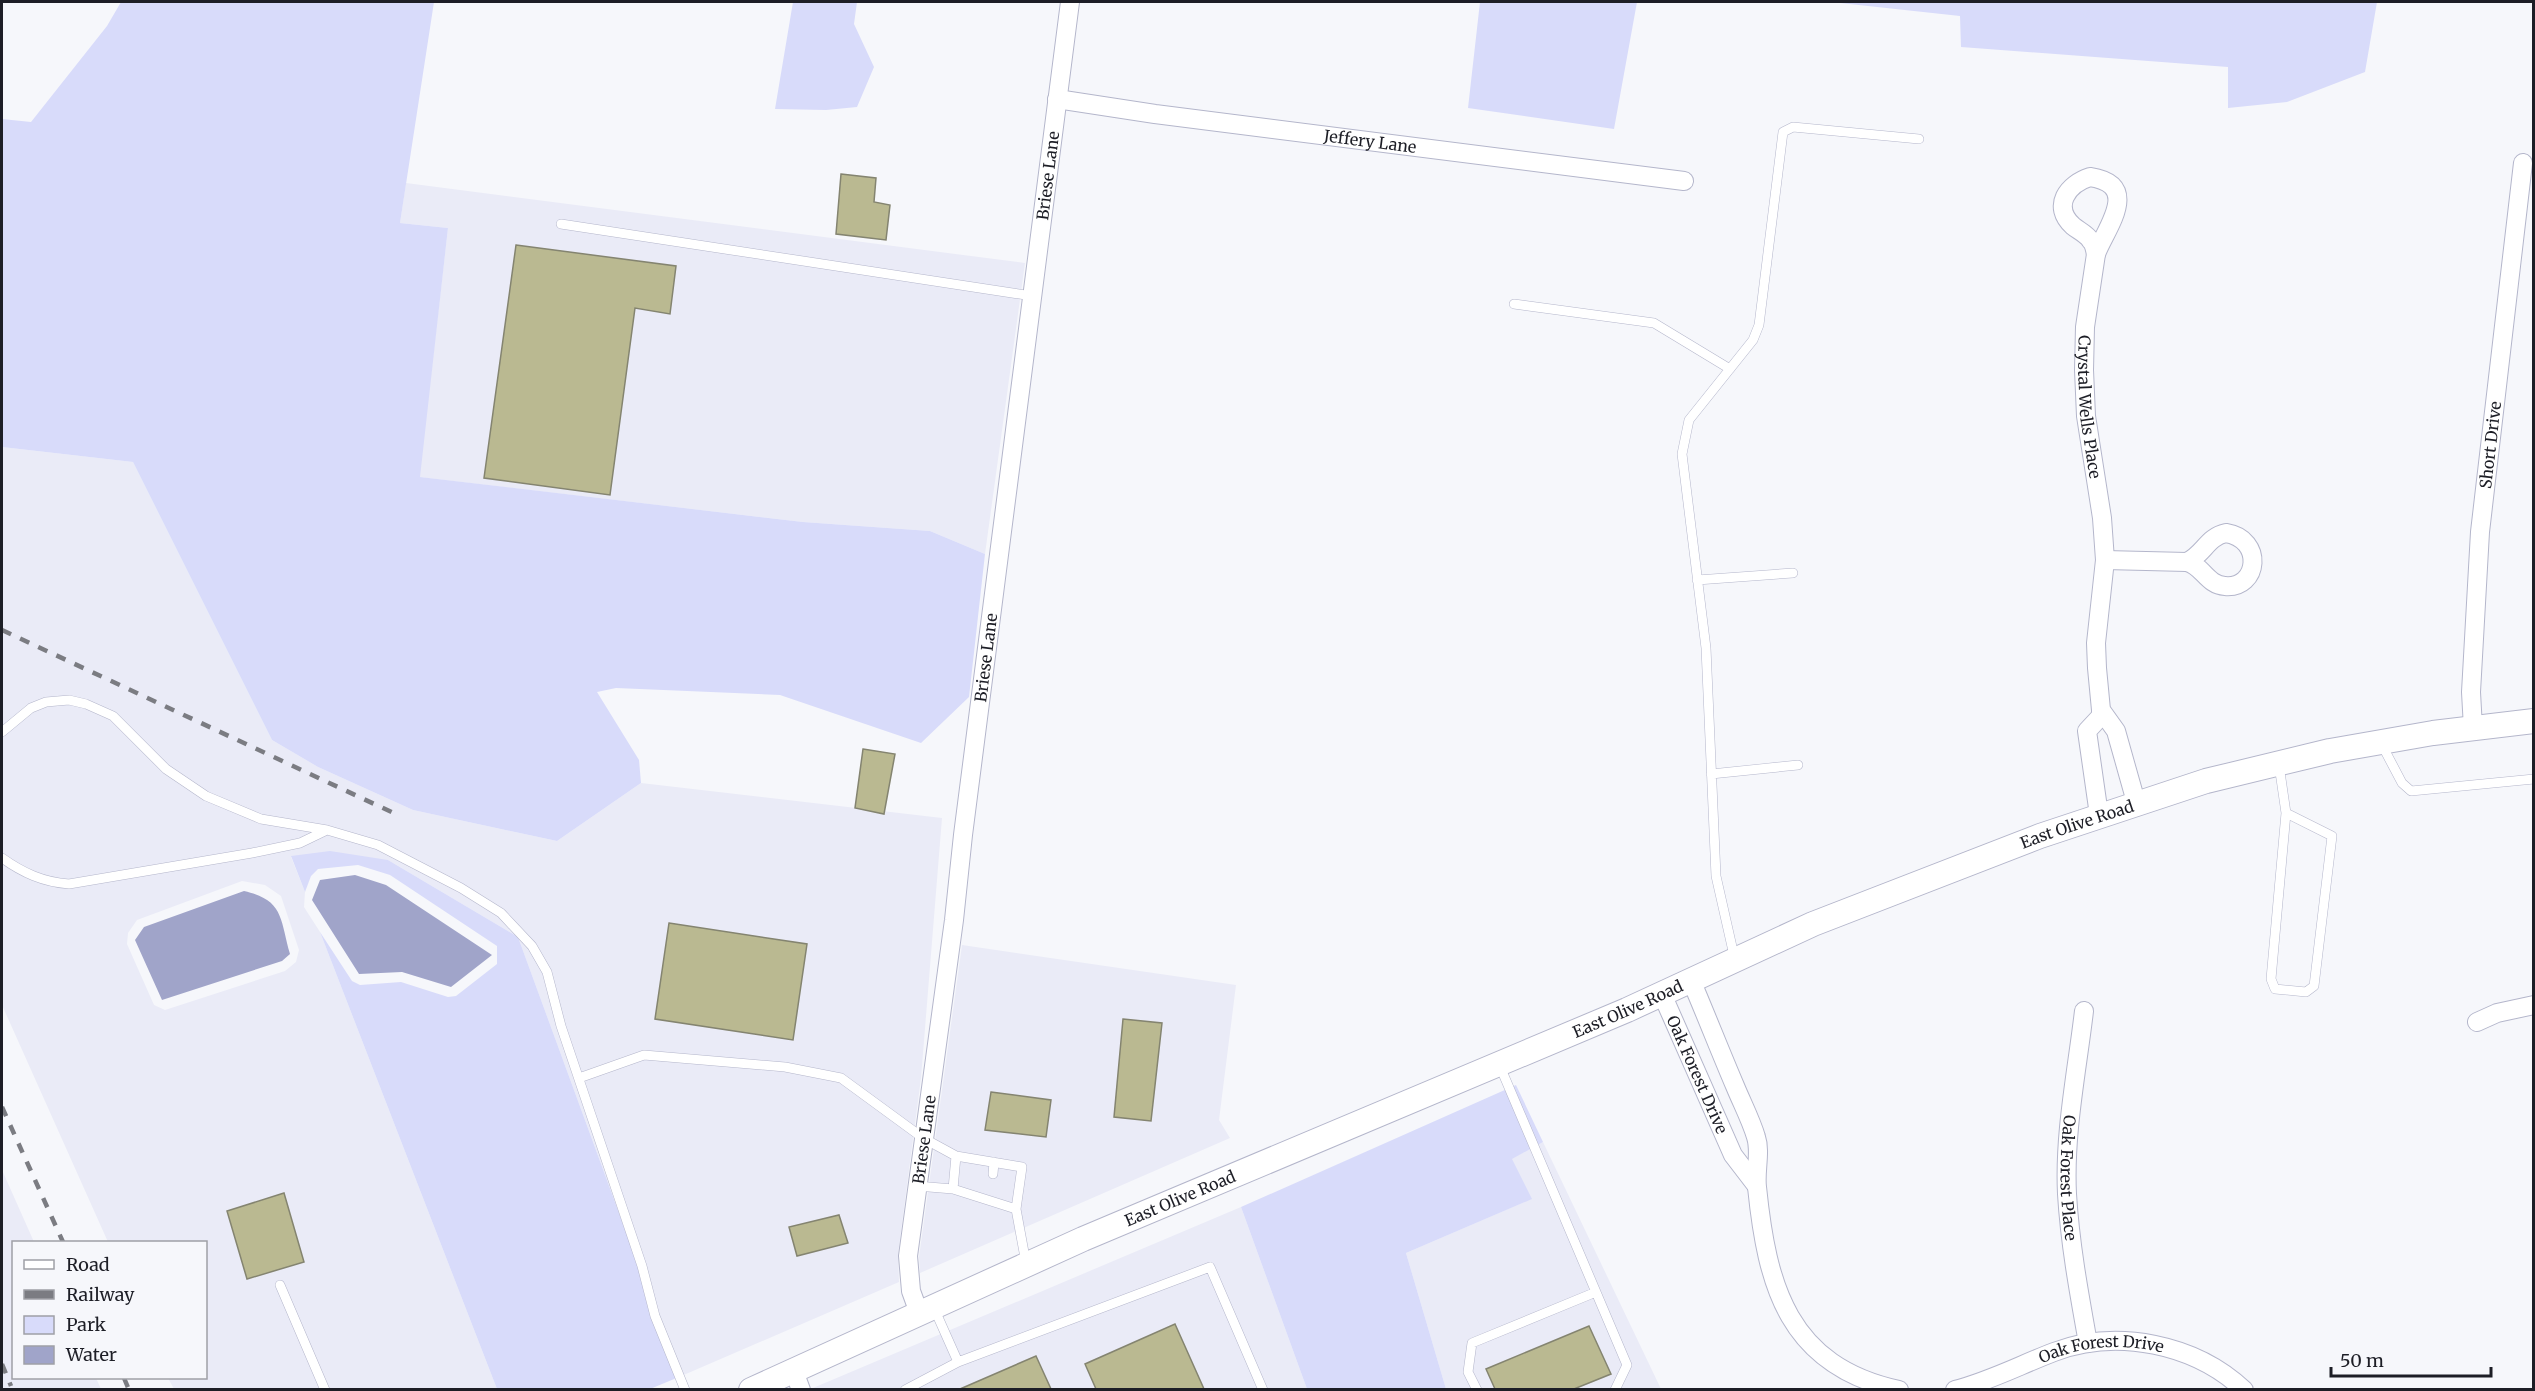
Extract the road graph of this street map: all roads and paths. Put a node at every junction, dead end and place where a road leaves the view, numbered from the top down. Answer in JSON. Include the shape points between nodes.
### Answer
{"nodes":[{"id":1,"x":1070,"y":2,"type":"edge"},
{"id":2,"x":1057,"y":99,"type":"junction"},
{"id":3,"x":1919,"y":139,"type":"dead end"},
{"id":4,"x":2523,"y":163,"type":"dead end"},
{"id":5,"x":1684,"y":181,"type":"dead end"},
{"id":6,"x":561,"y":224,"type":"dead end"},
{"id":7,"x":2096,"y":254,"type":"dead end"},
{"id":8,"x":1032,"y":296,"type":"junction"},
{"id":9,"x":1514,"y":304,"type":"dead end"},
{"id":10,"x":1730,"y":369,"type":"junction"},
{"id":11,"x":2104,"y":560,"type":"junction"},
{"id":12,"x":2187,"y":562,"type":"dead end"},
{"id":13,"x":1793,"y":573,"type":"dead end"},
{"id":14,"x":1697,"y":580,"type":"junction"},
{"id":15,"x":2102,"y":710,"type":"junction"},
{"id":16,"x":2534,"y":721,"type":"edge"},
{"id":17,"x":2473,"y":728,"type":"junction"},
{"id":18,"x":2,"y":732,"type":"edge"},
{"id":19,"x":2381,"y":742,"type":"junction"},
{"id":20,"x":2279,"y":763,"type":"junction"},
{"id":21,"x":1798,"y":765,"type":"dead end"},
{"id":22,"x":1712,"y":774,"type":"junction"},
{"id":23,"x":2534,"y":779,"type":"edge"},
{"id":24,"x":2136,"y":802,"type":"junction"},
{"id":25,"x":2286,"y":813,"type":"junction"},
{"id":26,"x":2099,"y":815,"type":"junction"},
{"id":27,"x":327,"y":830,"type":"junction"},
{"id":28,"x":2,"y":858,"type":"edge"},
{"id":29,"x":1735,"y":960,"type":"junction"},
{"id":30,"x":1691,"y":980,"type":"junction"},
{"id":31,"x":1662,"y":994,"type":"junction"},
{"id":32,"x":2534,"y":1005,"type":"edge"},
{"id":33,"x":2084,"y":1011,"type":"dead end"},
{"id":34,"x":2477,"y":1022,"type":"dead end"},
{"id":35,"x":1499,"y":1064,"type":"junction"},
{"id":36,"x":579,"y":1077,"type":"junction"},
{"id":37,"x":924,"y":1138,"type":"junction"},
{"id":38,"x":956,"y":1156,"type":"junction"},
{"id":39,"x":994,"y":1162,"type":"junction"},
{"id":40,"x":993,"y":1174,"type":"dead end"},
{"id":41,"x":1756,"y":1185,"type":"junction"},
{"id":42,"x":917,"y":1186,"type":"junction"},
{"id":43,"x":953,"y":1189,"type":"junction"},
{"id":44,"x":1016,"y":1209,"type":"junction"},
{"id":45,"x":1027,"y":1264,"type":"junction"},
{"id":46,"x":280,"y":1286,"type":"dead end"},
{"id":47,"x":1596,"y":1292,"type":"junction"},
{"id":48,"x":926,"y":1310,"type":"junction"},
{"id":49,"x":2088,"y":1343,"type":"junction"},
{"id":50,"x":958,"y":1362,"type":"junction"},
{"id":51,"x":798,"y":1380,"type":"edge"},
{"id":52,"x":325,"y":1389,"type":"edge"},
{"id":53,"x":685,"y":1389,"type":"edge"},
{"id":54,"x":751,"y":1389,"type":"edge"},
{"id":55,"x":905,"y":1389,"type":"edge"},
{"id":56,"x":1263,"y":1389,"type":"edge"},
{"id":57,"x":1477,"y":1389,"type":"edge"},
{"id":58,"x":1615,"y":1389,"type":"edge"},
{"id":59,"x":1899,"y":1389,"type":"edge"},
{"id":60,"x":1955,"y":1389,"type":"edge"},
{"id":61,"x":2244,"y":1389,"type":"edge"}],
"edges":[{"from":1,"to":2,"type":"street","name":"Briese Lane"},
{"from":2,"to":5,"type":"street","name":"Jeffery Lane"},
{"from":2,"to":8,"type":"street","name":"Briese Lane"},
{"from":3,"to":10,"type":"lane","via":[[1793,127],[1783,132],[1759,325],[1753,340]]},
{"from":4,"to":17,"type":"street","name":"Short Drive","via":[[2480,532],[2471,692]]},
{"from":6,"to":8,"type":"lane"},
{"from":7,"to":11,"type":"street","name":"Crystal Wells Place","via":[[2085,327],[2084,370]]},
{"from":8,"to":37,"type":"street","name":"Briese Lane"},
{"from":9,"to":10,"type":"lane","via":[[1654,323]]},
{"from":10,"to":14,"type":"lane","via":[[1689,420],[1684,437],[1682,454]]},
{"from":11,"to":12,"type":"street"},
{"from":11,"to":15,"type":"street","name":"Crystal Wells Place","via":[[2097,643]]},
{"from":13,"to":14,"type":"lane"},
{"from":14,"to":22,"type":"lane","via":[[1706,648]]},
{"from":15,"to":24,"type":"street","name":"Crystal Wells Place","via":[[2116,731]]},
{"from":15,"to":26,"type":"street","via":[[2087,731]]},
{"from":16,"to":17,"type":"street","name":"East Olive Road"},
{"from":17,"to":19,"type":"street","name":"East Olive Road"},
{"from":18,"to":27,"type":"lane","via":[[31,708],[46,702],[69,700],[87,704],[113,716],[166,769],[206,795],[261,819]]},
{"from":19,"to":20,"type":"street","name":"East Olive Road"},
{"from":19,"to":23,"type":"lane","via":[[2402,783],[2411,790]]},
{"from":20,"to":24,"type":"street","name":"East Olive Road"},
{"from":20,"to":25,"type":"lane"},
{"from":21,"to":22,"type":"lane"},
{"from":22,"to":29,"type":"lane","via":[[1716,876]]},
{"from":24,"to":26,"type":"street","name":"East Olive Road"},
{"from":25,"to":25,"type":"lane","via":[[2271,979],[2275,989],[2306,992],[2314,986],[2332,836]]},
{"from":26,"to":29,"type":"street","name":"East Olive Road","via":[[1813,924]]},
{"from":27,"to":28,"type":"lane","via":[[300,843],[69,884],[49,882]]},
{"from":27,"to":36,"type":"lane","via":[[378,845],[501,913],[532,946],[547,972]]},
{"from":29,"to":30,"type":"street","name":"East Olive Road"},
{"from":30,"to":31,"type":"street","name":"East Olive Road"},
{"from":30,"to":41,"type":"street","name":"Oak Forest Drive","via":[[1757,1139]]},
{"from":31,"to":35,"type":"street","name":"East Olive Road"},
{"from":31,"to":41,"type":"street","name":"Oak Forest Drive","via":[[1733,1155]]},
{"from":32,"to":34,"type":"street"},
{"from":33,"to":49,"type":"street","name":"Oak Forest Place","via":[[2069,1137],[2067,1192],[2072,1251]]},
{"from":35,"to":45,"type":"street","name":"East Olive Road"},
{"from":35,"to":47,"type":"lane"},
{"from":36,"to":37,"type":"lane","via":[[644,1055],[785,1067],[841,1077]]},
{"from":36,"to":53,"type":"lane","via":[[655,1316]]},
{"from":37,"to":38,"type":"lane"},
{"from":37,"to":42,"type":"street","name":"Briese Lane"},
{"from":38,"to":39,"type":"lane"},
{"from":38,"to":43,"type":"lane"},
{"from":39,"to":40,"type":"lane"},
{"from":39,"to":44,"type":"lane","via":[[1022,1167]]},
{"from":41,"to":59,"type":"street","name":"Oak Forest Drive","via":[[1769,1267],[1777,1294],[1792,1321],[1809,1342],[1846,1371],[1870,1383]]},
{"from":42,"to":43,"type":"lane"},
{"from":42,"to":48,"type":"street","name":"Briese Lane","via":[[908,1266],[911,1291]]},
{"from":43,"to":44,"type":"lane","via":[[992,1197]]},
{"from":44,"to":45,"type":"lane"},
{"from":45,"to":48,"type":"street","name":"East Olive Road"},
{"from":46,"to":52,"type":"lane"},
{"from":47,"to":57,"type":"lane","via":[[1472,1344],[1468,1372]]},
{"from":47,"to":58,"type":"lane","via":[[1627,1365]]},
{"from":48,"to":50,"type":"lane"},
{"from":48,"to":51,"type":"street","name":"East Olive Road"},
{"from":49,"to":60,"type":"street","name":"Oak Forest Drive","via":[[2056,1351],[1984,1383]]},
{"from":49,"to":61,"type":"street","name":"Oak Forest Drive","via":[[2124,1341],[2166,1347],[2214,1367]]},
{"from":50,"to":55,"type":"lane"},
{"from":50,"to":56,"type":"lane","via":[[1210,1267]]},
{"from":51,"to":54,"type":"street","name":"East Olive Road"}]}
